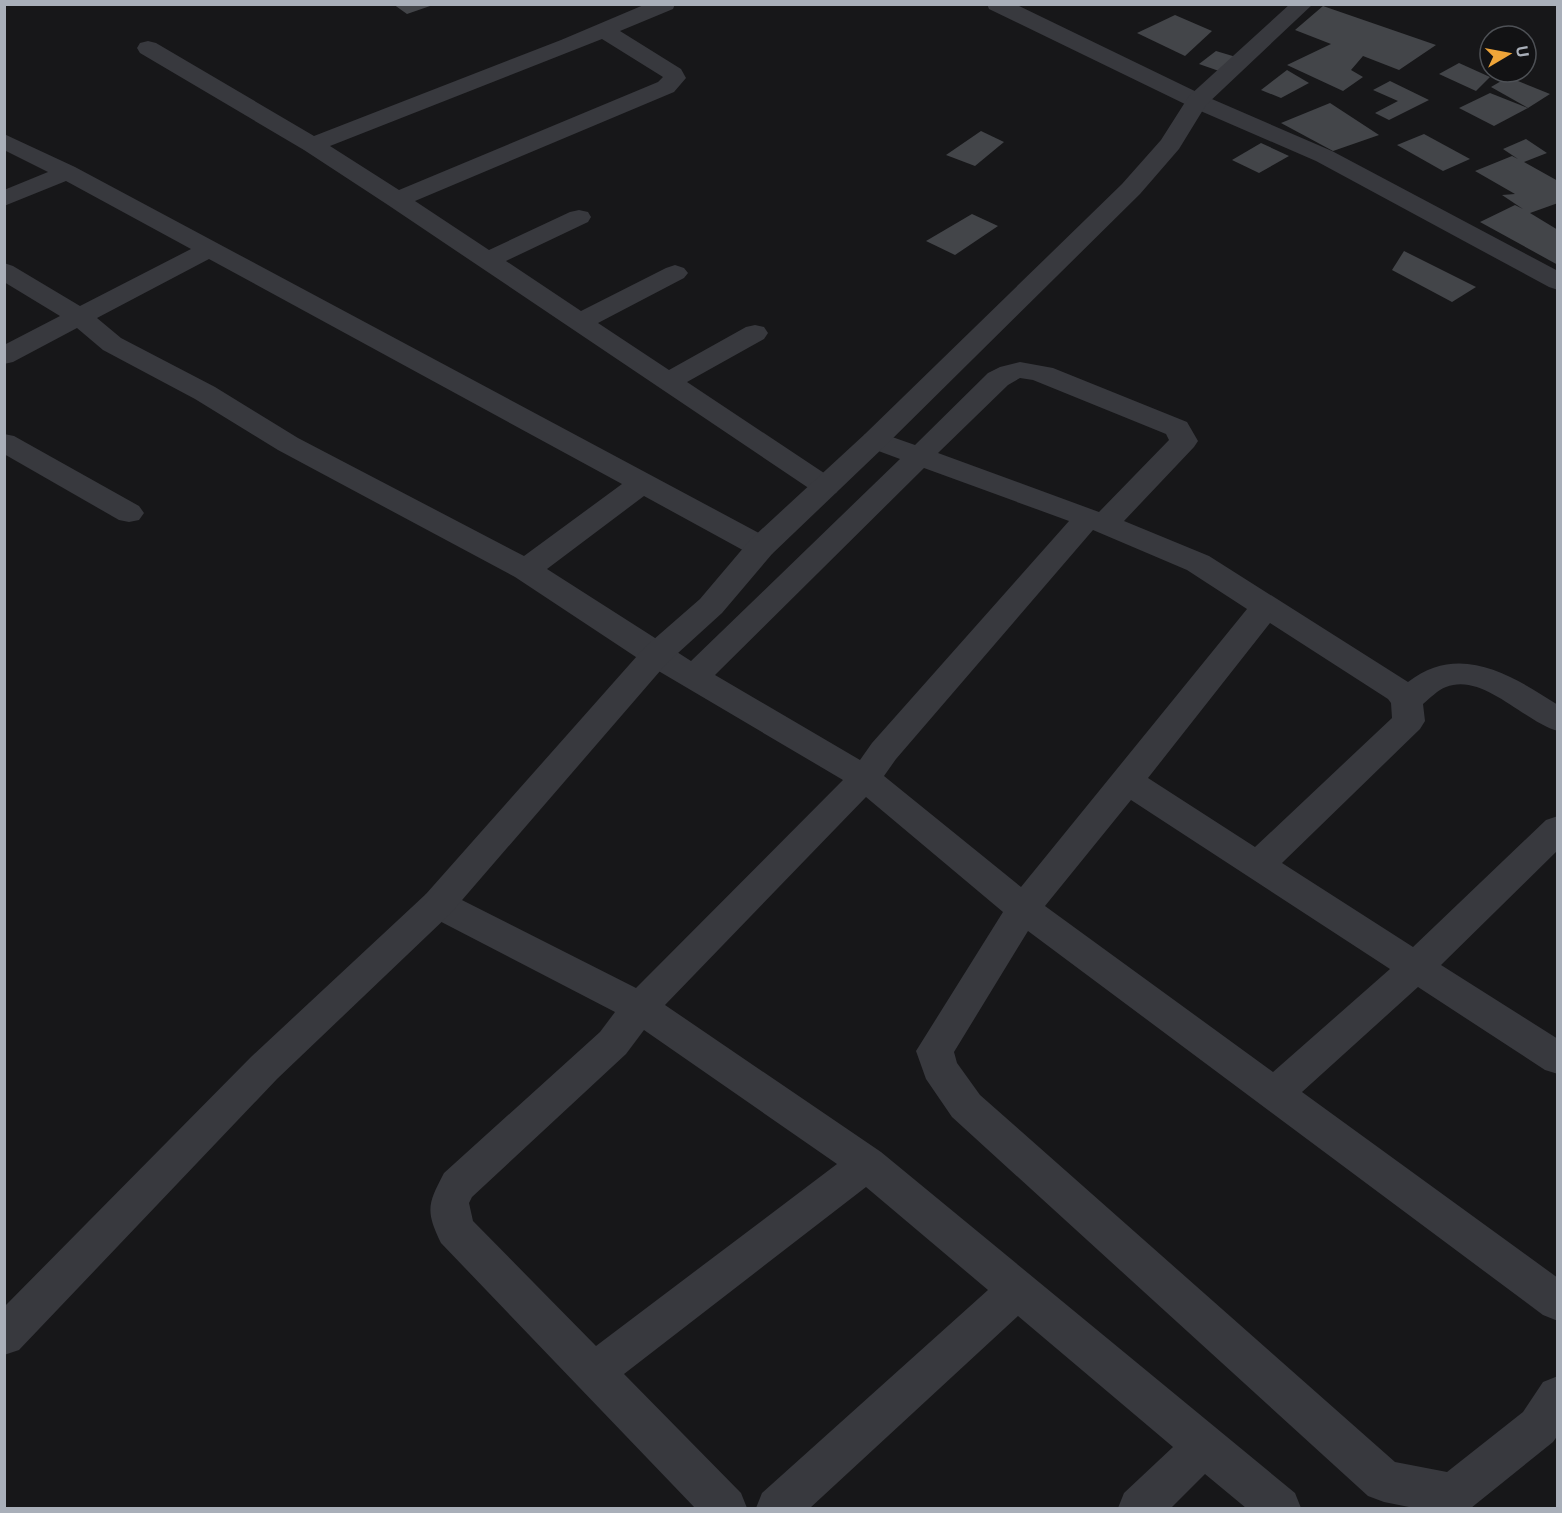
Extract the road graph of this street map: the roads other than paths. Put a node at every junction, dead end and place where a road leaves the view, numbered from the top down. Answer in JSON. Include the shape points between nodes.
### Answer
{"nodes":[{"id":1,"x":665,"y":4,"type":"edge"},
{"id":2,"x":997,"y":4,"type":"edge"},
{"id":3,"x":1304,"y":4,"type":"edge"},
{"id":4,"x":603,"y":30,"type":"junction"},
{"id":5,"x":148,"y":48,"type":"dead end"},
{"id":6,"x":1197,"y":101,"type":"junction"},
{"id":7,"x":4,"y":141,"type":"edge"},
{"id":8,"x":312,"y":145,"type":"junction"},
{"id":9,"x":67,"y":172,"type":"junction"},
{"id":10,"x":4,"y":199,"type":"edge"},
{"id":11,"x":397,"y":200,"type":"junction"},
{"id":12,"x":579,"y":217,"type":"dead end"},
{"id":13,"x":208,"y":250,"type":"junction"},
{"id":14,"x":488,"y":260,"type":"junction"},
{"id":15,"x":4,"y":271,"type":"edge"},
{"id":16,"x":675,"y":273,"type":"dead end"},
{"id":17,"x":1557,"y":282,"type":"edge"},
{"id":18,"x":80,"y":317,"type":"junction"},
{"id":19,"x":580,"y":322,"type":"junction"},
{"id":20,"x":754,"y":333,"type":"dead end"},
{"id":21,"x":4,"y":356,"type":"edge"},
{"id":22,"x":668,"y":381,"type":"junction"},
{"id":23,"x":875,"y":440,"type":"junction"},
{"id":24,"x":4,"y":442,"type":"edge"},
{"id":25,"x":919,"y":457,"type":"junction"},
{"id":26,"x":643,"y":482,"type":"junction"},
{"id":27,"x":826,"y":487,"type":"junction"},
{"id":28,"x":129,"y":513,"type":"dead end"},
{"id":29,"x":1095,"y":522,"type":"junction"},
{"id":30,"x":761,"y":547,"type":"junction"},
{"id":31,"x":526,"y":570,"type":"junction"},
{"id":32,"x":1266,"y":607,"type":"junction"},
{"id":33,"x":656,"y":655,"type":"junction"},
{"id":34,"x":694,"y":677,"type":"junction"},
{"id":35,"x":1407,"y":700,"type":"junction"},
{"id":36,"x":1557,"y":720,"type":"edge"},
{"id":37,"x":865,"y":778,"type":"junction"},
{"id":38,"x":1127,"y":782,"type":"junction"},
{"id":39,"x":1557,"y":829,"type":"edge"},
{"id":40,"x":1258,"y":865,"type":"junction"},
{"id":41,"x":438,"y":904,"type":"junction"},
{"id":42,"x":1023,"y":909,"type":"junction"},
{"id":43,"x":1416,"y":967,"type":"junction"},
{"id":44,"x":640,"y":1006,"type":"junction"},
{"id":45,"x":1557,"y":1059,"type":"edge"},
{"id":46,"x":1275,"y":1094,"type":"junction"},
{"id":47,"x":867,"y":1164,"type":"junction"},
{"id":48,"x":1017,"y":1290,"type":"junction"},
{"id":49,"x":1557,"y":1302,"type":"edge"},
{"id":50,"x":4,"y":1336,"type":"edge"},
{"id":51,"x":593,"y":1373,"type":"junction"},
{"id":52,"x":1557,"y":1396,"type":"edge"},
{"id":53,"x":1204,"y":1446,"type":"junction"},
{"id":54,"x":716,"y":1506,"type":"edge"},
{"id":55,"x":778,"y":1509,"type":"edge"},
{"id":56,"x":1140,"y":1509,"type":"edge"},
{"id":57,"x":1279,"y":1509,"type":"edge"}],
"edges":[{"from":1,"to":4,"type":"street"},
{"from":2,"to":6,"type":"street"},
{"from":3,"to":6,"type":"street"},
{"from":4,"to":8,"type":"street"},
{"from":4,"to":11,"type":"street","via":[[675,78],[666,87]]},
{"from":5,"to":8,"type":"street"},
{"from":6,"to":17,"type":"street","via":[[1324,156]]},
{"from":6,"to":23,"type":"street","via":[[1171,144],[1131,189]]},
{"from":7,"to":9,"type":"street"},
{"from":8,"to":11,"type":"street"},
{"from":9,"to":10,"type":"street"},
{"from":9,"to":13,"type":"street"},
{"from":11,"to":14,"type":"street"},
{"from":12,"to":14,"type":"street"},
{"from":13,"to":18,"type":"street"},
{"from":13,"to":26,"type":"street"},
{"from":14,"to":19,"type":"street"},
{"from":15,"to":18,"type":"street"},
{"from":16,"to":19,"type":"street"},
{"from":18,"to":21,"type":"street"},
{"from":18,"to":31,"type":"street","via":[[112,344],[205,393],[288,444]]},
{"from":19,"to":22,"type":"street"},
{"from":20,"to":22,"type":"street"},
{"from":22,"to":27,"type":"street"},
{"from":23,"to":25,"type":"street"},
{"from":23,"to":27,"type":"street"},
{"from":24,"to":28,"type":"street"},
{"from":25,"to":29,"type":"street"},
{"from":25,"to":29,"type":"street","via":[[998,379],[1014,369],[1043,374],[1177,428],[1184,441]]},
{"from":25,"to":34,"type":"street"},
{"from":26,"to":30,"type":"street"},
{"from":26,"to":31,"type":"street"},
{"from":27,"to":30,"type":"street"},
{"from":29,"to":32,"type":"street","via":[[1198,563]]},
{"from":29,"to":37,"type":"street","via":[[884,751]]},
{"from":30,"to":33,"type":"street","via":[[711,606]]},
{"from":31,"to":33,"type":"street"},
{"from":32,"to":35,"type":"street","via":[[1389,684]]},
{"from":32,"to":38,"type":"street"},
{"from":33,"to":34,"type":"street"},
{"from":33,"to":41,"type":"street"},
{"from":34,"to":37,"type":"street"},
{"from":35,"to":36,"type":"street","via":[[1436,679],[1468,674],[1491,679]]},
{"from":35,"to":40,"type":"street","via":[[1409,721]]},
{"from":37,"to":42,"type":"street"},
{"from":37,"to":44,"type":"street"},
{"from":38,"to":40,"type":"street"},
{"from":38,"to":42,"type":"street"},
{"from":39,"to":43,"type":"street"},
{"from":40,"to":43,"type":"street"},
{"from":41,"to":44,"type":"street"},
{"from":41,"to":50,"type":"street","via":[[264,1068]]},
{"from":42,"to":46,"type":"street"},
{"from":42,"to":52,"type":"street","via":[[935,1051],[939,1068],[966,1106],[1384,1481],[1453,1495],[1538,1427]]},
{"from":43,"to":45,"type":"street"},
{"from":43,"to":46,"type":"street"},
{"from":44,"to":47,"type":"street"},
{"from":44,"to":51,"type":"street","via":[[613,1043],[458,1185],[449,1203],[455,1230]]},
{"from":46,"to":49,"type":"street"},
{"from":47,"to":48,"type":"street"},
{"from":47,"to":51,"type":"street"},
{"from":48,"to":53,"type":"street"},
{"from":48,"to":55,"type":"street"},
{"from":51,"to":54,"type":"street"},
{"from":53,"to":56,"type":"street"},
{"from":53,"to":57,"type":"street"}]}
